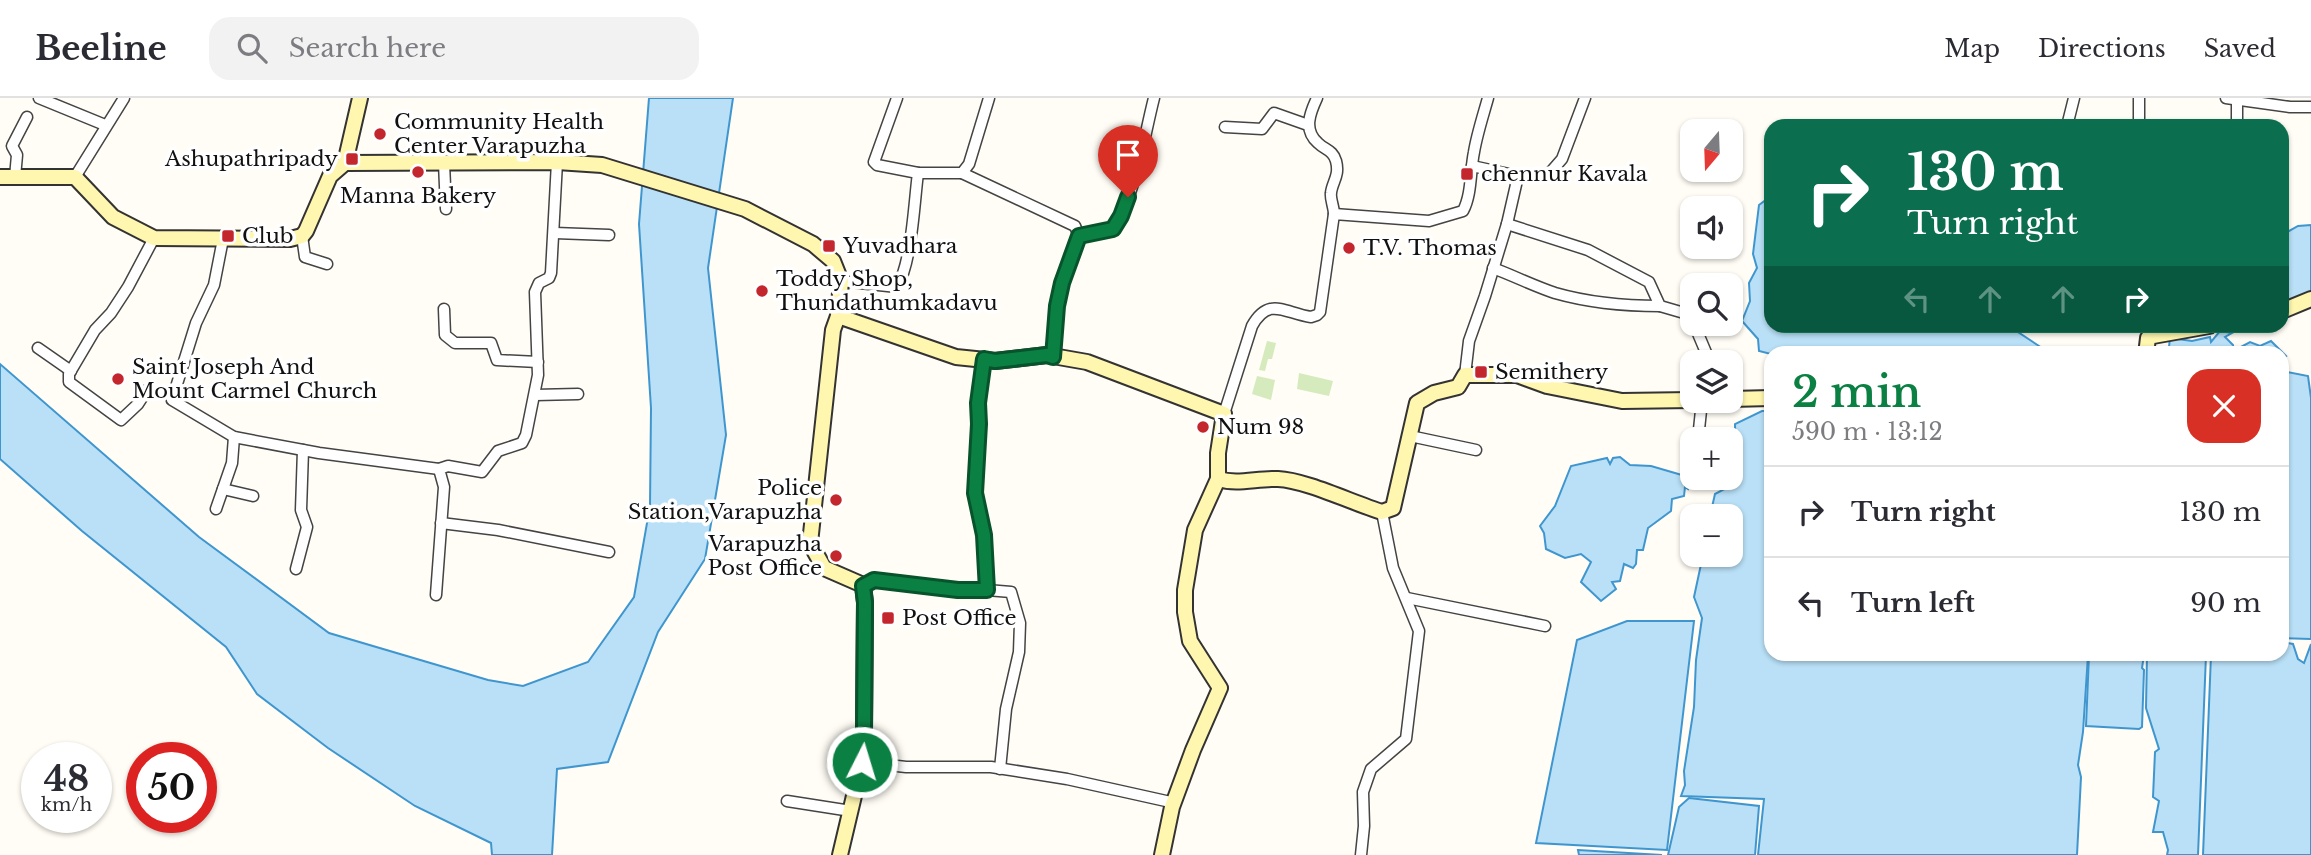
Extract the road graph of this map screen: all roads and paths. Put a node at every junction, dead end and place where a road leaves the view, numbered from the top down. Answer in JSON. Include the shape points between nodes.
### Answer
{"nodes":[{"id":1,"x":39,"y":98,"type":"edge"},
{"id":2,"x":124,"y":98,"type":"edge"},
{"id":3,"x":360,"y":98,"type":"edge"},
{"id":4,"x":897,"y":98,"type":"edge"},
{"id":5,"x":989,"y":98,"type":"edge"},
{"id":6,"x":1154,"y":98,"type":"edge"},
{"id":7,"x":1317,"y":98,"type":"edge"},
{"id":8,"x":1488,"y":98,"type":"edge"},
{"id":9,"x":1586,"y":98,"type":"edge"},
{"id":10,"x":2074,"y":98,"type":"edge"},
{"id":11,"x":2139,"y":98,"type":"edge"},
{"id":12,"x":2225,"y":98,"type":"edge"},
{"id":13,"x":2237,"y":99,"type":"edge"},
{"id":14,"x":2311,"y":107,"type":"edge"},
{"id":15,"x":27,"y":117,"type":"dead end"},
{"id":16,"x":2069,"y":119,"type":"edge"},
{"id":17,"x":2139,"y":119,"type":"edge"},
{"id":18,"x":2237,"y":119,"type":"edge"},
{"id":19,"x":105,"y":125,"type":"junction"},
{"id":20,"x":1308,"y":125,"type":"junction"},
{"id":21,"x":1225,"y":127,"type":"dead end"},
{"id":22,"x":557,"y":162,"type":"junction"},
{"id":23,"x":345,"y":163,"type":"junction"},
{"id":24,"x":444,"y":163,"type":"junction"},
{"id":25,"x":1472,"y":166,"type":"junction"},
{"id":26,"x":918,"y":173,"type":"junction"},
{"id":27,"x":962,"y":173,"type":"junction"},
{"id":28,"x":1518,"y":176,"type":"junction"},
{"id":29,"x":7,"y":177,"type":"edge"},
{"id":30,"x":75,"y":177,"type":"junction"},
{"id":31,"x":446,"y":209,"type":"dead end"},
{"id":32,"x":1334,"y":214,"type":"junction"},
{"id":33,"x":1507,"y":223,"type":"junction"},
{"id":34,"x":555,"y":233,"type":"junction"},
{"id":35,"x":609,"y":235,"type":"dead end"},
{"id":36,"x":302,"y":236,"type":"junction"},
{"id":37,"x":1079,"y":236,"type":"junction"},
{"id":38,"x":154,"y":238,"type":"junction"},
{"id":39,"x":223,"y":239,"type":"junction"},
{"id":40,"x":327,"y":264,"type":"dead end"},
{"id":41,"x":1493,"y":268,"type":"junction"},
{"id":42,"x":841,"y":281,"type":"junction"},
{"id":43,"x":2311,"y":299,"type":"edge"},
{"id":44,"x":1660,"y":306,"type":"junction"},
{"id":45,"x":2289,"y":308,"type":"edge"},
{"id":46,"x":444,"y":309,"type":"dead end"},
{"id":47,"x":1680,"y":312,"type":"edge"},
{"id":48,"x":838,"y":316,"type":"junction"},
{"id":49,"x":38,"y":348,"type":"dead end"},
{"id":50,"x":1053,"y":357,"type":"junction"},
{"id":51,"x":984,"y":359,"type":"junction"},
{"id":52,"x":538,"y":362,"type":"junction"},
{"id":53,"x":71,"y":371,"type":"junction"},
{"id":54,"x":1465,"y":375,"type":"junction"},
{"id":55,"x":147,"y":390,"type":"dead end"},
{"id":56,"x":578,"y":394,"type":"dead end"},
{"id":57,"x":535,"y":395,"type":"junction"},
{"id":58,"x":1764,"y":398,"type":"edge"},
{"id":59,"x":1743,"y":399,"type":"edge"},
{"id":60,"x":1680,"y":400,"type":"edge"},
{"id":61,"x":1224,"y":414,"type":"junction"},
{"id":62,"x":1410,"y":436,"type":"junction"},
{"id":63,"x":234,"y":437,"type":"junction"},
{"id":64,"x":303,"y":450,"type":"junction"},
{"id":65,"x":1476,"y":450,"type":"dead end"},
{"id":66,"x":439,"y":469,"type":"junction"},
{"id":67,"x":1218,"y":479,"type":"junction"},
{"id":68,"x":222,"y":489,"type":"junction"},
{"id":69,"x":253,"y":496,"type":"dead end"},
{"id":70,"x":216,"y":509,"type":"dead end"},
{"id":71,"x":1382,"y":512,"type":"junction"},
{"id":72,"x":441,"y":523,"type":"junction"},
{"id":73,"x":609,"y":552,"type":"dead end"},
{"id":74,"x":296,"y":569,"type":"dead end"},
{"id":75,"x":863,"y":586,"type":"junction"},
{"id":76,"x":987,"y":590,"type":"junction"},
{"id":77,"x":436,"y":594,"type":"dead end"},
{"id":78,"x":1407,"y":598,"type":"junction"},
{"id":79,"x":1545,"y":625,"type":"dead end"},
{"id":80,"x":862,"y":762,"type":"junction"},
{"id":81,"x":1000,"y":769,"type":"junction"},
{"id":82,"x":787,"y":800,"type":"dead end"},
{"id":83,"x":1175,"y":803,"type":"junction"},
{"id":84,"x":851,"y":811,"type":"junction"},
{"id":85,"x":840,"y":855,"type":"edge"},
{"id":86,"x":1162,"y":855,"type":"edge"},
{"id":87,"x":1362,"y":855,"type":"edge"}],
"edges":[{"from":1,"to":19,"type":"street"},
{"from":2,"to":19,"type":"street"},
{"from":3,"to":23,"type":"street"},
{"from":4,"to":26,"type":"street","via":[[874,162]]},
{"from":5,"to":27,"type":"street","via":[[970,164]]},
{"from":6,"to":37,"type":"street","via":[[1121,216],[1113,229]]},
{"from":7,"to":20,"type":"street"},
{"from":8,"to":25,"type":"street"},
{"from":9,"to":28,"type":"street","via":[[1562,159],[1548,175]]},
{"from":10,"to":16,"type":"street"},
{"from":11,"to":17,"type":"street"},
{"from":12,"to":13,"type":"street"},
{"from":13,"to":14,"type":"street"},
{"from":13,"to":18,"type":"street"},
{"from":15,"to":29,"type":"street","via":[[12,146],[17,155]]},
{"from":19,"to":30,"type":"street"},
{"from":20,"to":21,"type":"street","via":[[1274,114],[1262,129]]},
{"from":20,"to":32,"type":"street","via":[[1338,166],[1331,193]]},
{"from":22,"to":24,"type":"street"},
{"from":22,"to":34,"type":"street"},
{"from":22,"to":42,"type":"street","via":[[602,165],[746,209],[813,244],[833,261]]},
{"from":23,"to":24,"type":"street"},
{"from":23,"to":36,"type":"street","via":[[330,176]]},
{"from":24,"to":31,"type":"street"},
{"from":25,"to":28,"type":"street"},
{"from":25,"to":32,"type":"street","via":[[1469,200],[1463,211],[1450,216],[1429,221]]},
{"from":26,"to":27,"type":"street"},
{"from":26,"to":42,"type":"street","via":[[911,233],[897,287]]},
{"from":27,"to":37,"type":"street","via":[[1075,226]]},
{"from":28,"to":33,"type":"street"},
{"from":29,"to":30,"type":"street"},
{"from":30,"to":38,"type":"street","via":[[113,217]]},
{"from":32,"to":61,"type":"street","via":[[1320,312],[1311,317],[1272,308],[1259,314]]},
{"from":33,"to":41,"type":"street"},
{"from":33,"to":44,"type":"street","via":[[1588,250],[1649,282]]},
{"from":34,"to":35,"type":"street"},
{"from":34,"to":52,"type":"street","via":[[551,274],[539,282],[535,292]]},
{"from":36,"to":39,"type":"street"},
{"from":36,"to":40,"type":"street","via":[[305,257]]},
{"from":37,"to":50,"type":"street","via":[[1057,306]]},
{"from":38,"to":39,"type":"street"},
{"from":38,"to":53,"type":"street","via":[[128,287]]},
{"from":39,"to":63,"type":"street","via":[[214,285],[196,323],[172,400]]},
{"from":41,"to":44,"type":"street","via":[[1584,299],[1621,306]]},
{"from":41,"to":54,"type":"street","via":[[1469,341]]},
{"from":42,"to":48,"type":"street"},
{"from":43,"to":45,"type":"street"},
{"from":44,"to":47,"type":"street"},
{"from":46,"to":52,"type":"street","via":[[445,335],[456,344],[491,343],[497,360]]},
{"from":48,"to":51,"type":"street","via":[[956,357]]},
{"from":48,"to":75,"type":"street","via":[[810,543],[824,568]]},
{"from":49,"to":53,"type":"street"},
{"from":50,"to":51,"type":"street"},
{"from":50,"to":61,"type":"street","via":[[1087,362]]},
{"from":51,"to":76,"type":"street","via":[[975,493],[984,535]]},
{"from":52,"to":57,"type":"street"},
{"from":53,"to":55,"type":"street","via":[[69,382],[121,420]]},
{"from":54,"to":60,"type":"street","via":[[1517,375],[1622,401]]},
{"from":54,"to":62,"type":"street","via":[[1458,387],[1417,403]]},
{"from":56,"to":57,"type":"street"},
{"from":57,"to":66,"type":"street","via":[[522,443],[498,451],[482,472],[448,466]]},
{"from":58,"to":59,"type":"street"},
{"from":61,"to":67,"type":"street"},
{"from":62,"to":65,"type":"street"},
{"from":62,"to":71,"type":"street","via":[[1393,508]]},
{"from":63,"to":64,"type":"street"},
{"from":63,"to":68,"type":"street","via":[[232,463]]},
{"from":64,"to":66,"type":"street"},
{"from":64,"to":74,"type":"street","via":[[301,510],[307,527]]},
{"from":66,"to":72,"type":"street","via":[[444,487]]},
{"from":67,"to":71,"type":"street","via":[[1277,479]]},
{"from":67,"to":83,"type":"street","via":[[1195,530],[1185,612],[1190,641],[1220,688]]},
{"from":68,"to":69,"type":"street"},
{"from":68,"to":70,"type":"street"},
{"from":71,"to":78,"type":"street","via":[[1390,559]]},
{"from":72,"to":73,"type":"street"},
{"from":72,"to":77,"type":"street"},
{"from":75,"to":76,"type":"street","via":[[874,580]]},
{"from":75,"to":80,"type":"street"},
{"from":76,"to":81,"type":"street","via":[[1011,592],[1020,623]]},
{"from":78,"to":79,"type":"street"},
{"from":78,"to":87,"type":"street","via":[[1419,631],[1406,739],[1371,769],[1363,792]]},
{"from":80,"to":81,"type":"street"},
{"from":80,"to":84,"type":"street"},
{"from":81,"to":83,"type":"street"},
{"from":82,"to":84,"type":"street"},
{"from":83,"to":86,"type":"street"},
{"from":84,"to":85,"type":"street"}]}
